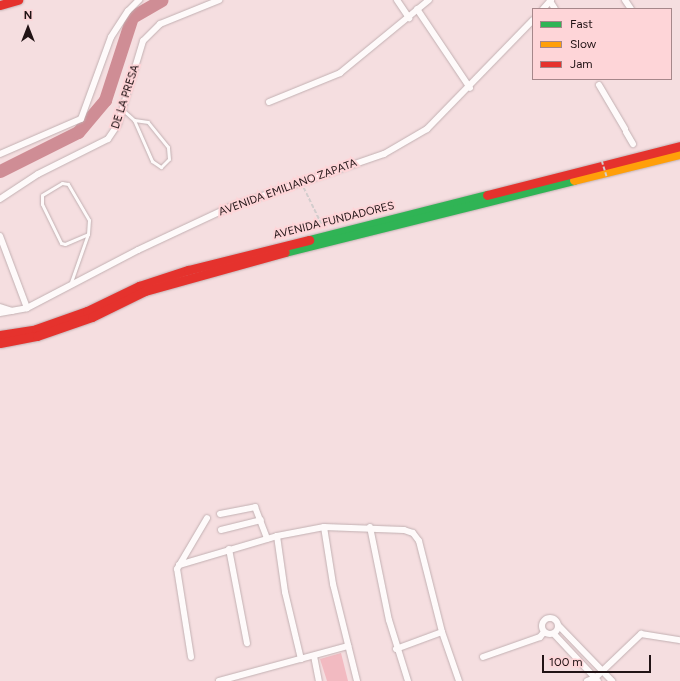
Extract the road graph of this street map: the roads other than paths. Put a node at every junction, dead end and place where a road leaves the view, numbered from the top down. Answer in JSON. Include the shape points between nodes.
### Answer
{"nodes":[{"id":1,"x":18,"y":0,"type":"edge"},
{"id":2,"x":139,"y":0,"type":"edge"},
{"id":3,"x":219,"y":0,"type":"edge"},
{"id":4,"x":397,"y":0,"type":"edge"},
{"id":5,"x":429,"y":0,"type":"edge"},
{"id":6,"x":0,"y":5,"type":"edge"},
{"id":7,"x":417,"y":8,"type":"junction"},
{"id":8,"x":409,"y":18,"type":"junction"},
{"id":9,"x":532,"y":21,"type":"edge"},
{"id":10,"x":597,"y":82,"type":"edge"},
{"id":11,"x":470,"y":88,"type":"junction"},
{"id":12,"x":269,"y":102,"type":"dead end"},
{"id":13,"x":123,"y":110,"type":"junction"},
{"id":14,"x":134,"y":120,"type":"junction"},
{"id":15,"x":633,"y":144,"type":"dead end"},
{"id":16,"x":680,"y":146,"type":"edge"},
{"id":17,"x":0,"y":154,"type":"edge"},
{"id":18,"x":680,"y":154,"type":"edge"},
{"id":19,"x":0,"y":199,"type":"edge"},
{"id":20,"x":88,"y":234,"type":"junction"},
{"id":21,"x":0,"y":236,"type":"edge"},
{"id":22,"x":70,"y":287,"type":"junction"},
{"id":23,"x":0,"y":307,"type":"edge"},
{"id":24,"x":27,"y":308,"type":"junction"},
{"id":25,"x":12,"y":312,"type":"junction"},
{"id":26,"x":0,"y":314,"type":"edge"},
{"id":27,"x":0,"y":335,"type":"edge"},
{"id":28,"x":0,"y":343,"type":"edge"},
{"id":29,"x":220,"y":514,"type":"dead end"},
{"id":30,"x":207,"y":518,"type":"dead end"},
{"id":31,"x":261,"y":520,"type":"junction"},
{"id":32,"x":324,"y":527,"type":"junction"},
{"id":33,"x":370,"y":528,"type":"junction"},
{"id":34,"x":221,"y":530,"type":"dead end"},
{"id":35,"x":277,"y":536,"type":"junction"},
{"id":36,"x":267,"y":539,"type":"junction"},
{"id":37,"x":229,"y":549,"type":"junction"},
{"id":38,"x":179,"y":565,"type":"junction"},
{"id":39,"x":558,"y":625,"type":"junction"},
{"id":40,"x":442,"y":632,"type":"junction"},
{"id":41,"x":544,"y":632,"type":"junction"},
{"id":42,"x":554,"y":634,"type":"junction"},
{"id":43,"x":680,"y":640,"type":"edge"},
{"id":44,"x":247,"y":643,"type":"dead end"},
{"id":45,"x":348,"y":646,"type":"junction"},
{"id":46,"x":396,"y":649,"type":"junction"},
{"id":47,"x":314,"y":656,"type":"junction"},
{"id":48,"x":191,"y":657,"type":"dead end"},
{"id":49,"x":483,"y":657,"type":"dead end"},
{"id":50,"x":302,"y":659,"type":"junction"},
{"id":51,"x":602,"y":670,"type":"junction"},
{"id":52,"x":597,"y":680,"type":"edge"},
{"id":53,"x":218,"y":681,"type":"edge"},
{"id":54,"x":319,"y":681,"type":"edge"},
{"id":55,"x":357,"y":681,"type":"edge"},
{"id":56,"x":408,"y":681,"type":"edge"},
{"id":57,"x":459,"y":681,"type":"edge"},
{"id":58,"x":587,"y":681,"type":"edge"},
{"id":59,"x":612,"y":681,"type":"edge"}],
"edges":[{"from":1,"to":6,"type":"main road"},
{"from":2,"to":17,"type":"street","via":[[128,11],[111,37],[81,119]]},
{"from":3,"to":13,"type":"street","name":"DE LA PRESA","via":[[160,24],[149,34],[144,41]]},
{"from":4,"to":8,"type":"street"},
{"from":5,"to":7,"type":"street"},
{"from":7,"to":8,"type":"street"},
{"from":7,"to":11,"type":"street"},
{"from":8,"to":12,"type":"street","via":[[340,73]]},
{"from":9,"to":11,"type":"street","name":"AVENIDA EMILIANO ZAPATA"},
{"from":10,"to":15,"type":"street"},
{"from":11,"to":22,"type":"street","name":"AVENIDA EMILIANO ZAPATA","via":[[427,129],[390,150],[223,211],[138,250]]},
{"from":13,"to":14,"type":"lane"},
{"from":13,"to":19,"type":"street","name":"DE LA PRESA","via":[[116,129],[108,139],[38,174]]},
{"from":14,"to":14,"type":"lane","via":[[147,153],[161,167],[169,159],[168,147],[148,122]]},
{"from":16,"to":27,"type":"main road","name":"AVENIDA FUNDADORES","via":[[188,270],[139,286],[87,311],[36,329]]},
{"from":18,"to":28,"type":"main road","name":"AVENIDA FUNDADORES","via":[[226,268],[145,291],[78,322]]},
{"from":20,"to":20,"type":"lane","via":[[89,220],[68,184],[62,183],[42,195],[42,204],[60,243],[65,244]]},
{"from":20,"to":22,"type":"lane"},
{"from":21,"to":24,"type":"street"},
{"from":22,"to":24,"type":"street","name":"AVENIDA EMILIANO ZAPATA"},
{"from":23,"to":25,"type":"street"},
{"from":24,"to":25,"type":"street","name":"AVENIDA EMILIANO ZAPATA"},
{"from":25,"to":26,"type":"street","name":"AVENIDA EMILIANO ZAPATA"},
{"from":29,"to":31,"type":"street","via":[[250,506],[257,510]]},
{"from":30,"to":38,"type":"street"},
{"from":31,"to":34,"type":"street"},
{"from":31,"to":36,"type":"street"},
{"from":32,"to":33,"type":"street"},
{"from":32,"to":35,"type":"street"},
{"from":32,"to":45,"type":"street"},
{"from":33,"to":40,"type":"street","via":[[413,532],[419,541]]},
{"from":33,"to":46,"type":"street"},
{"from":35,"to":36,"type":"street"},
{"from":35,"to":50,"type":"street","via":[[285,592]]},
{"from":36,"to":37,"type":"street"},
{"from":37,"to":38,"type":"street"},
{"from":37,"to":44,"type":"street"},
{"from":38,"to":48,"type":"street","via":[[177,575]]},
{"from":39,"to":41,"type":"street","via":[[556,620],[547,618],[542,624]]},
{"from":39,"to":42,"type":"street"},
{"from":39,"to":51,"type":"street"},
{"from":40,"to":46,"type":"street"},
{"from":40,"to":57,"type":"street"},
{"from":41,"to":42,"type":"street"},
{"from":41,"to":49,"type":"street","via":[[540,637]]},
{"from":42,"to":52,"type":"street"},
{"from":43,"to":51,"type":"street","via":[[643,633]]},
{"from":45,"to":47,"type":"street"},
{"from":45,"to":55,"type":"street"},
{"from":46,"to":56,"type":"street"},
{"from":47,"to":50,"type":"street"},
{"from":47,"to":54,"type":"street"},
{"from":50,"to":53,"type":"street"},
{"from":51,"to":52,"type":"street"},
{"from":51,"to":59,"type":"street"},
{"from":52,"to":58,"type":"street"}]}
